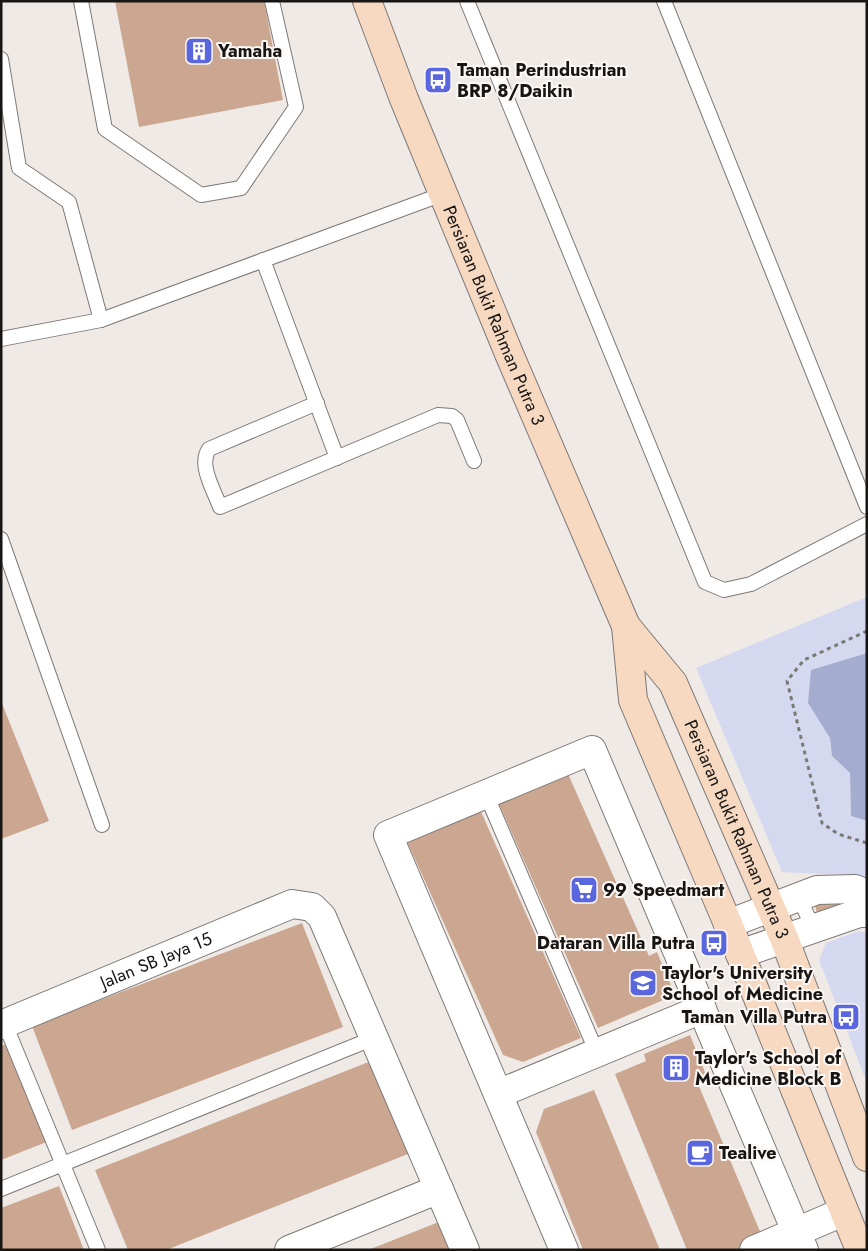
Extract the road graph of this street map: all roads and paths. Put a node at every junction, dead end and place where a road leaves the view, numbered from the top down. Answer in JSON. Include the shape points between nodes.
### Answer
{"nodes":[{"id":1,"x":81,"y":1,"type":"edge"},
{"id":2,"x":272,"y":1,"type":"edge"},
{"id":3,"x":367,"y":1,"type":"edge"},
{"id":4,"x":467,"y":1,"type":"edge"},
{"id":5,"x":664,"y":1,"type":"edge"},
{"id":6,"x":1,"y":59,"type":"edge"},
{"id":7,"x":443,"y":194,"type":"junction"},
{"id":8,"x":264,"y":260,"type":"junction"},
{"id":9,"x":102,"y":320,"type":"junction"},
{"id":10,"x":1,"y":339,"type":"edge"},
{"id":11,"x":317,"y":403,"type":"junction"},
{"id":12,"x":337,"y":458,"type":"junction"},
{"id":13,"x":474,"y":461,"type":"dead end"},
{"id":14,"x":867,"y":507,"type":"edge"},
{"id":15,"x":867,"y":524,"type":"edge"},
{"id":16,"x":1,"y":539,"type":"edge"},
{"id":17,"x":626,"y":626,"type":"junction"},
{"id":18,"x":867,"y":631,"type":"edge"},
{"id":19,"x":486,"y":794,"type":"junction"},
{"id":20,"x":102,"y":826,"type":"dead end"},
{"id":21,"x":867,"y":843,"type":"edge"},
{"id":22,"x":867,"y":894,"type":"edge"},
{"id":23,"x":799,"y":897,"type":"junction"},
{"id":24,"x":771,"y":907,"type":"junction"},
{"id":25,"x":867,"y":913,"type":"edge"},
{"id":26,"x":728,"y":924,"type":"junction"},
{"id":27,"x":813,"y":928,"type":"junction"},
{"id":28,"x":784,"y":938,"type":"junction"},
{"id":29,"x":740,"y":954,"type":"junction"},
{"id":30,"x":702,"y":1009,"type":"junction"},
{"id":31,"x":3,"y":1025,"type":"edge"},
{"id":32,"x":374,"y":1038,"type":"junction"},
{"id":33,"x":597,"y":1053,"type":"junction"},
{"id":34,"x":498,"y":1094,"type":"junction"},
{"id":35,"x":867,"y":1157,"type":"edge"},
{"id":36,"x":62,"y":1164,"type":"junction"},
{"id":37,"x":1,"y":1189,"type":"edge"},
{"id":38,"x":439,"y":1189,"type":"junction"},
{"id":39,"x":844,"y":1212,"type":"junction"},
{"id":40,"x":800,"y":1241,"type":"edge"},
{"id":41,"x":98,"y":1250,"type":"edge"},
{"id":42,"x":289,"y":1250,"type":"edge"},
{"id":43,"x":464,"y":1250,"type":"edge"},
{"id":44,"x":564,"y":1250,"type":"edge"},
{"id":45,"x":754,"y":1250,"type":"edge"},
{"id":46,"x":860,"y":1250,"type":"edge"}],
"edges":[{"from":1,"to":2,"type":"lane","via":[[105,129],[201,194],[241,188],[296,108]]},
{"from":3,"to":7,"type":"main road","name":"Persiaran Bukit Rahman Putra 3"},
{"from":4,"to":15,"type":"lane","via":[[704,582],[724,590],[751,584]]},
{"from":5,"to":14,"type":"lane"},
{"from":6,"to":9,"type":"lane","via":[[19,168],[69,202]]},
{"from":7,"to":8,"type":"lane"},
{"from":7,"to":17,"type":"main road","name":"Persiaran Bukit Rahman Putra 3"},
{"from":8,"to":9,"type":"lane"},
{"from":8,"to":11,"type":"lane"},
{"from":9,"to":10,"type":"lane"},
{"from":11,"to":12,"type":"lane"},
{"from":11,"to":12,"type":"lane","via":[[209,449],[205,454],[205,467],[220,507]]},
{"from":12,"to":13,"type":"lane","via":[[445,414],[452,416],[460,426]]},
{"from":16,"to":20,"type":"lane"},
{"from":17,"to":24,"type":"main road","name":"Persiaran Bukit Rahman Putra 3","via":[[673,683]]},
{"from":17,"to":26,"type":"main road","name":"Persiaran Bukit Rahman Putra 3","via":[[633,700]]},
{"from":18,"to":21,"type":"path","via":[[804,660],[787,681],[822,823],[838,834]]},
{"from":19,"to":30,"type":"street","via":[[592,750]]},
{"from":19,"to":33,"type":"lane"},
{"from":19,"to":34,"type":"street","via":[[388,836]]},
{"from":22,"to":23,"type":"street","via":[[855,889],[817,890]]},
{"from":23,"to":24,"type":"street"},
{"from":23,"to":27,"type":"lane"},
{"from":24,"to":26,"type":"street"},
{"from":24,"to":28,"type":"main road","name":"Persiaran Bukit Rahman Putra 3"},
{"from":25,"to":27,"type":"street"},
{"from":26,"to":29,"type":"main road","name":"Persiaran Bukit Rahman Putra 3"},
{"from":27,"to":28,"type":"street"},
{"from":28,"to":29,"type":"street"},
{"from":28,"to":35,"type":"main road","name":"Persiaran Bukit Rahman Putra 3"},
{"from":29,"to":39,"type":"main road","name":"Persiaran Bukit Rahman Putra 3"},
{"from":30,"to":33,"type":"street"},
{"from":30,"to":40,"type":"street"},
{"from":31,"to":32,"type":"street","name":"Jalan SB Jaya 15","via":[[292,904],[312,907],[322,918]]},
{"from":31,"to":36,"type":"lane"},
{"from":32,"to":36,"type":"lane"},
{"from":32,"to":38,"type":"street"},
{"from":33,"to":34,"type":"street"},
{"from":34,"to":44,"type":"street"},
{"from":36,"to":37,"type":"lane"},
{"from":36,"to":41,"type":"lane"},
{"from":38,"to":42,"type":"street"},
{"from":38,"to":43,"type":"street"},
{"from":39,"to":40,"type":"street"},
{"from":39,"to":46,"type":"main road","name":"Persiaran Bukit Rahman Putra 3"},
{"from":40,"to":45,"type":"street"}]}
